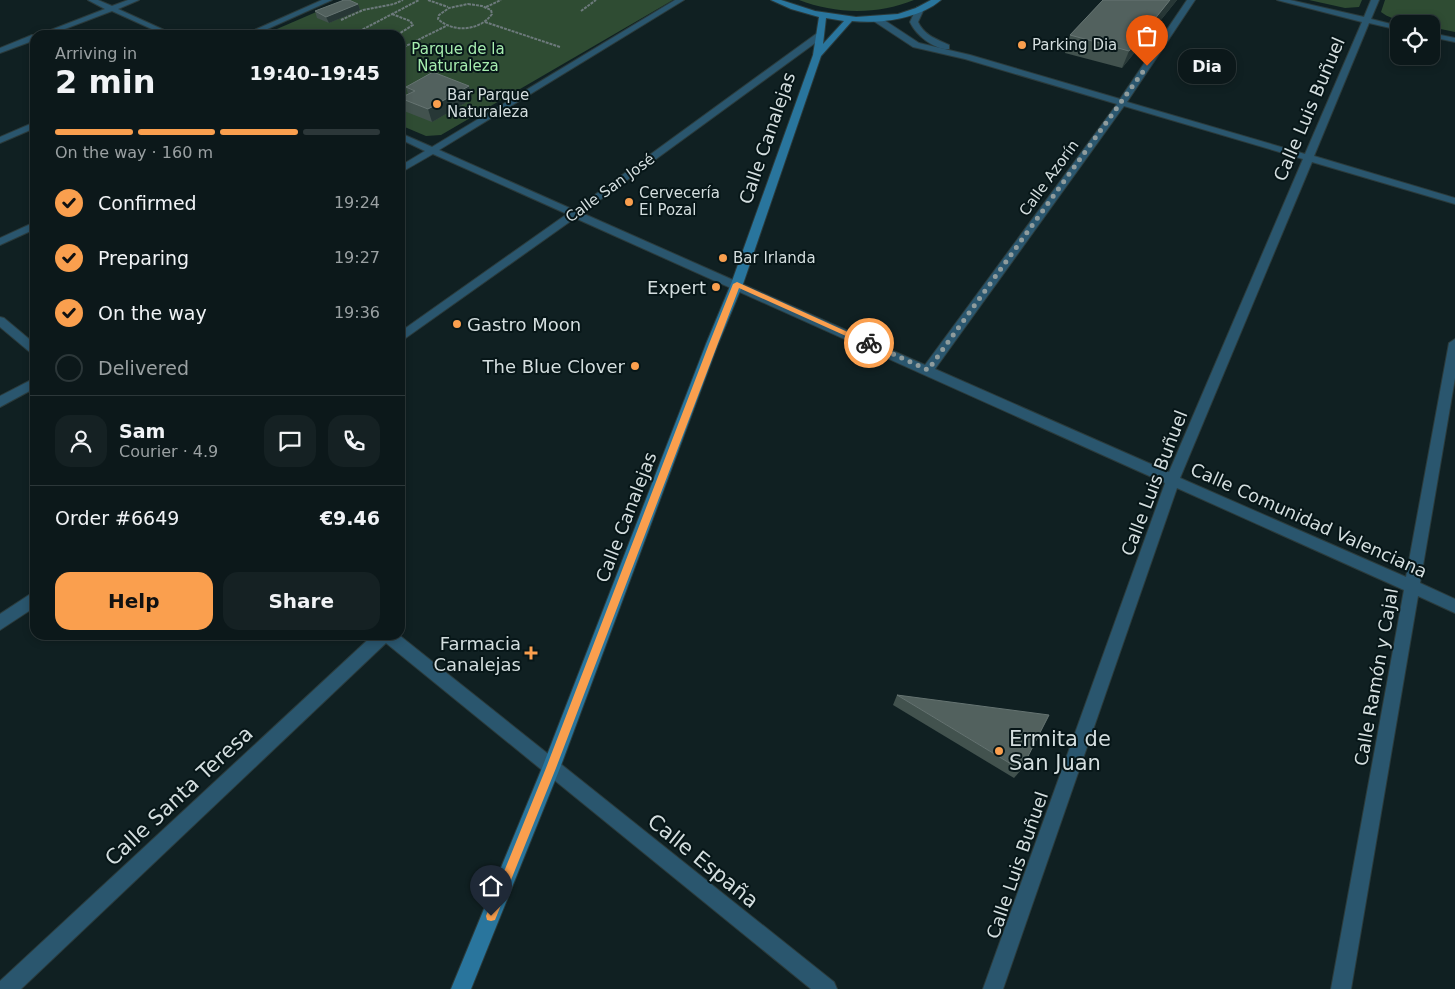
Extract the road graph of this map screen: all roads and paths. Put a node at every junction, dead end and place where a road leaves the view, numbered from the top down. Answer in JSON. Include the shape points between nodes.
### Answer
{"nodes":[{"id":1,"x":92,"y":0,"type":"edge"},
{"id":2,"x":135,"y":0,"type":"edge"},
{"id":3,"x":328,"y":0,"type":"edge"},
{"id":4,"x":403,"y":0,"type":"edge"},
{"id":5,"x":419,"y":0,"type":"edge"},
{"id":6,"x":428,"y":0,"type":"edge"},
{"id":7,"x":501,"y":0,"type":"edge"},
{"id":8,"x":596,"y":0,"type":"edge"},
{"id":9,"x":680,"y":0,"type":"edge"},
{"id":10,"x":775,"y":0,"type":"edge"},
{"id":11,"x":937,"y":0,"type":"edge"},
{"id":12,"x":1191,"y":0,"type":"edge"},
{"id":13,"x":1281,"y":0,"type":"edge"},
{"id":14,"x":1375,"y":0,"type":"edge"},
{"id":15,"x":449,"y":8,"type":"junction"},
{"id":16,"x":486,"y":8,"type":"junction"},
{"id":17,"x":112,"y":9,"type":"junction"},
{"id":18,"x":920,"y":10,"type":"junction"},
{"id":19,"x":581,"y":11,"type":"dead end"},
{"id":20,"x":391,"y":14,"type":"junction"},
{"id":21,"x":823,"y":16,"type":"junction"},
{"id":22,"x":875,"y":18,"type":"junction"},
{"id":23,"x":850,"y":19,"type":"junction"},
{"id":24,"x":1366,"y":20,"type":"junction"},
{"id":25,"x":338,"y":21,"type":"edge"},
{"id":26,"x":485,"y":22,"type":"junction"},
{"id":27,"x":446,"y":26,"type":"junction"},
{"id":28,"x":1390,"y":26,"type":"edge"},
{"id":29,"x":321,"y":28,"type":"dead end"},
{"id":30,"x":55,"y":30,"type":"edge"},
{"id":31,"x":160,"y":30,"type":"edge"},
{"id":32,"x":259,"y":30,"type":"edge"},
{"id":33,"x":316,"y":30,"type":"edge"},
{"id":34,"x":361,"y":30,"type":"edge"},
{"id":35,"x":405,"y":30,"type":"edge"},
{"id":36,"x":819,"y":36,"type":"junction"},
{"id":37,"x":1440,"y":37,"type":"edge"},
{"id":38,"x":30,"y":40,"type":"edge"},
{"id":39,"x":1455,"y":40,"type":"edge"},
{"id":40,"x":405,"y":46,"type":"edge"},
{"id":41,"x":566,"y":48,"type":"dead end"},
{"id":42,"x":0,"y":50,"type":"edge"},
{"id":43,"x":817,"y":55,"type":"junction"},
{"id":44,"x":967,"y":57,"type":"junction"},
{"id":45,"x":1122,"y":103,"type":"junction"},
{"id":46,"x":30,"y":128,"type":"edge"},
{"id":47,"x":405,"y":138,"type":"edge"},
{"id":48,"x":0,"y":140,"type":"edge"},
{"id":49,"x":434,"y":150,"type":"junction"},
{"id":50,"x":1310,"y":158,"type":"junction"},
{"id":51,"x":405,"y":167,"type":"edge"},
{"id":52,"x":1455,"y":201,"type":"edge"},
{"id":53,"x":576,"y":213,"type":"junction"},
{"id":54,"x":30,"y":227,"type":"edge"},
{"id":55,"x":0,"y":242,"type":"edge"},
{"id":56,"x":737,"y":284,"type":"junction"},
{"id":57,"x":0,"y":321,"type":"edge"},
{"id":58,"x":405,"y":334,"type":"edge"},
{"id":59,"x":1455,"y":343,"type":"edge"},
{"id":60,"x":30,"y":346,"type":"edge"},
{"id":61,"x":928,"y":370,"type":"junction"},
{"id":62,"x":30,"y":385,"type":"edge"},
{"id":63,"x":0,"y":402,"type":"edge"},
{"id":64,"x":1173,"y":479,"type":"junction"},
{"id":65,"x":1412,"y":587,"type":"junction"},
{"id":66,"x":30,"y":602,"type":"edge"},
{"id":67,"x":1455,"y":606,"type":"edge"},
{"id":68,"x":0,"y":623,"type":"edge"},
{"id":69,"x":380,"y":640,"type":"edge"},
{"id":70,"x":391,"y":640,"type":"edge"},
{"id":71,"x":551,"y":768,"type":"junction"},
{"id":72,"x":6,"y":989,"type":"edge"},
{"id":73,"x":462,"y":989,"type":"edge"},
{"id":74,"x":827,"y":989,"type":"edge"},
{"id":75,"x":993,"y":989,"type":"edge"},
{"id":76,"x":1341,"y":989,"type":"edge"}],
"edges":[{"from":1,"to":17,"type":"street"},
{"from":2,"to":17,"type":"street"},
{"from":3,"to":32,"type":"street"},
{"from":4,"to":25,"type":"path","via":[[363,10]]},
{"from":5,"to":20,"type":"path"},
{"from":6,"to":15,"type":"path"},
{"from":7,"to":16,"type":"path"},
{"from":8,"to":19,"type":"path"},
{"from":9,"to":49,"type":"street"},
{"from":10,"to":21,"type":"main road","via":[[796,10]]},
{"from":11,"to":18,"type":"main road"},
{"from":12,"to":45,"type":"street","name":"Calle Azorín"},
{"from":13,"to":24,"type":"street"},
{"from":14,"to":24,"type":"street","name":"Calle Luis Buñuel"},
{"from":15,"to":16,"type":"path","via":[[468,4]]},
{"from":15,"to":27,"type":"path","via":[[438,19]]},
{"from":16,"to":26,"type":"path","via":[[492,14]]},
{"from":17,"to":30,"type":"street"},
{"from":17,"to":31,"type":"street"},
{"from":18,"to":22,"type":"main road"},
{"from":18,"to":44,"type":"street","via":[[914,22],[918,31],[927,39]]},
{"from":20,"to":34,"type":"path"},
{"from":20,"to":35,"type":"path","via":[[410,21],[413,25]]},
{"from":21,"to":23,"type":"main road"},
{"from":21,"to":36,"type":"main road","name":"Calle Canalejas"},
{"from":22,"to":23,"type":"main road"},
{"from":22,"to":44,"type":"street","via":[[916,45]]},
{"from":23,"to":43,"type":"main road","name":"Calle Canalejas"},
{"from":24,"to":28,"type":"street"},
{"from":24,"to":50,"type":"street","name":"Calle Luis Buñuel"},
{"from":26,"to":27,"type":"path","via":[[464,28]]},
{"from":26,"to":41,"type":"path"},
{"from":27,"to":40,"type":"path"},
{"from":29,"to":33,"type":"path"},
{"from":36,"to":43,"type":"main road","name":"Calle Canalejas"},
{"from":36,"to":53,"type":"street","name":"Calle San José"},
{"from":37,"to":39,"type":"street"},
{"from":38,"to":42,"type":"street"},
{"from":43,"to":56,"type":"main road","name":"Calle Canalejas"},
{"from":44,"to":45,"type":"street"},
{"from":45,"to":50,"type":"street"},
{"from":45,"to":61,"type":"street","name":"Calle Azorín"},
{"from":46,"to":48,"type":"street"},
{"from":47,"to":49,"type":"street","name":"Calle Comunidad Valenciana"},
{"from":49,"to":51,"type":"street"},
{"from":49,"to":53,"type":"street","name":"Calle Comunidad Valenciana"},
{"from":50,"to":52,"type":"street"},
{"from":50,"to":64,"type":"street","name":"Calle Luis Buñuel"},
{"from":53,"to":56,"type":"street","name":"Calle Comunidad Valenciana"},
{"from":53,"to":58,"type":"street","name":"Calle San José"},
{"from":54,"to":55,"type":"street"},
{"from":56,"to":61,"type":"street","name":"Calle Comunidad Valenciana"},
{"from":56,"to":71,"type":"main road","name":"Calle Canalejas"},
{"from":57,"to":60,"type":"street"},
{"from":59,"to":65,"type":"street","name":"Calle Ramón y Cajal"},
{"from":61,"to":64,"type":"street","name":"Calle Comunidad Valenciana"},
{"from":62,"to":63,"type":"street"},
{"from":64,"to":65,"type":"street","name":"Calle Comunidad Valenciana"},
{"from":64,"to":75,"type":"street","name":"Calle Luis Buñuel"},
{"from":65,"to":67,"type":"street","name":"Calle Comunidad Valenciana"},
{"from":65,"to":76,"type":"street","name":"Calle Ramón y Cajal"},
{"from":66,"to":68,"type":"street"},
{"from":69,"to":72,"type":"street","name":"Calle Santa Teresa"},
{"from":70,"to":71,"type":"street","name":"Calle España"},
{"from":71,"to":73,"type":"main road","name":"Calle Canalejas"},
{"from":71,"to":74,"type":"street","name":"Calle España"}]}
